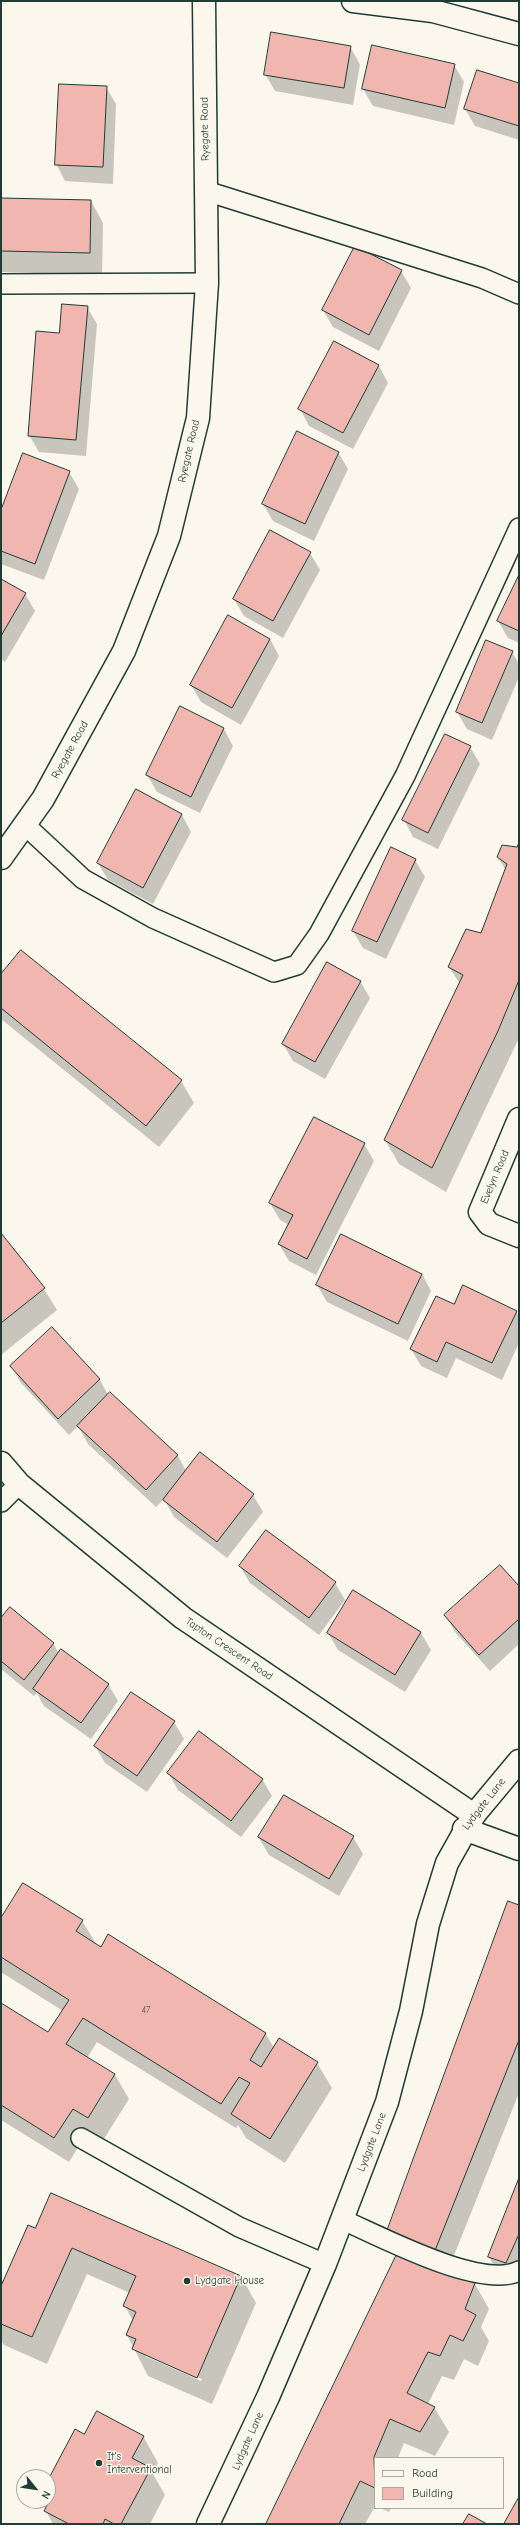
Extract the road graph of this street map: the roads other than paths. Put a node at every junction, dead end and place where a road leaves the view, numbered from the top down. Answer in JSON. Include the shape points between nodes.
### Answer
{"nodes":[{"id":1,"x":204,"y":1,"type":"edge"},
{"id":2,"x":353,"y":1,"type":"edge"},
{"id":3,"x":519,"y":34,"type":"edge"},
{"id":4,"x":206,"y":191,"type":"junction"},
{"id":5,"x":207,"y":283,"type":"junction"},
{"id":6,"x":1,"y":284,"type":"edge"},
{"id":7,"x":519,"y":294,"type":"edge"},
{"id":8,"x":519,"y":528,"type":"edge"},
{"id":9,"x":25,"y":825,"type":"junction"},
{"id":10,"x":1,"y":858,"type":"edge"},
{"id":11,"x":519,"y":1119,"type":"edge"},
{"id":12,"x":519,"y":1236,"type":"edge"},
{"id":13,"x":1,"y":1463,"type":"edge"},
{"id":14,"x":19,"y":1484,"type":"junction"},
{"id":15,"x":1,"y":1502,"type":"edge"},
{"id":16,"x":519,"y":1761,"type":"edge"},
{"id":17,"x":469,"y":1822,"type":"junction"},
{"id":18,"x":519,"y":1849,"type":"edge"},
{"id":19,"x":81,"y":2138,"type":"dead end"},
{"id":20,"x":343,"y":2220,"type":"junction"},
{"id":21,"x":324,"y":2264,"type":"junction"},
{"id":22,"x":519,"y":2271,"type":"edge"},
{"id":23,"x":208,"y":2524,"type":"edge"}],
"edges":[{"from":1,"to":4,"type":"street","name":"Ryegate Road"},
{"from":2,"to":3,"type":"street","via":[[433,11]]},
{"from":4,"to":5,"type":"street","name":"Ryegate Road"},
{"from":4,"to":7,"type":"lane","via":[[482,278]]},
{"from":5,"to":6,"type":"lane"},
{"from":5,"to":9,"type":"street","name":"Ryegate Road","via":[[198,418],[169,536],[124,651],[44,799]]},
{"from":8,"to":9,"type":"lane","via":[[404,776],[319,934],[297,965],[274,972],[153,918],[83,880]]},
{"from":9,"to":10,"type":"street","name":"Ryegate Road"},
{"from":11,"to":12,"type":"street","name":"Evelyn Road","via":[[480,1212],[489,1224]]},
{"from":13,"to":14,"type":"street","name":"Tapton Crescent Road"},
{"from":14,"to":15,"type":"lane"},
{"from":14,"to":17,"type":"street","name":"Tapton Crescent Road","via":[[183,1618]]},
{"from":16,"to":17,"type":"street","name":"Lydgate Lane"},
{"from":17,"to":18,"type":"street","name":"Tapton Crescent Road"},
{"from":17,"to":20,"type":"street","name":"Lydgate Lane","via":[[447,1863],[428,1924],[411,2011],[387,2102]]},
{"from":19,"to":21,"type":"lane","via":[[239,2227]]},
{"from":20,"to":21,"type":"street","name":"Lydgate Lane"},
{"from":20,"to":22,"type":"lane","via":[[446,2265],[490,2276],[510,2276]]},
{"from":21,"to":23,"type":"street","name":"Lydgate Lane","via":[[268,2397]]}]}
